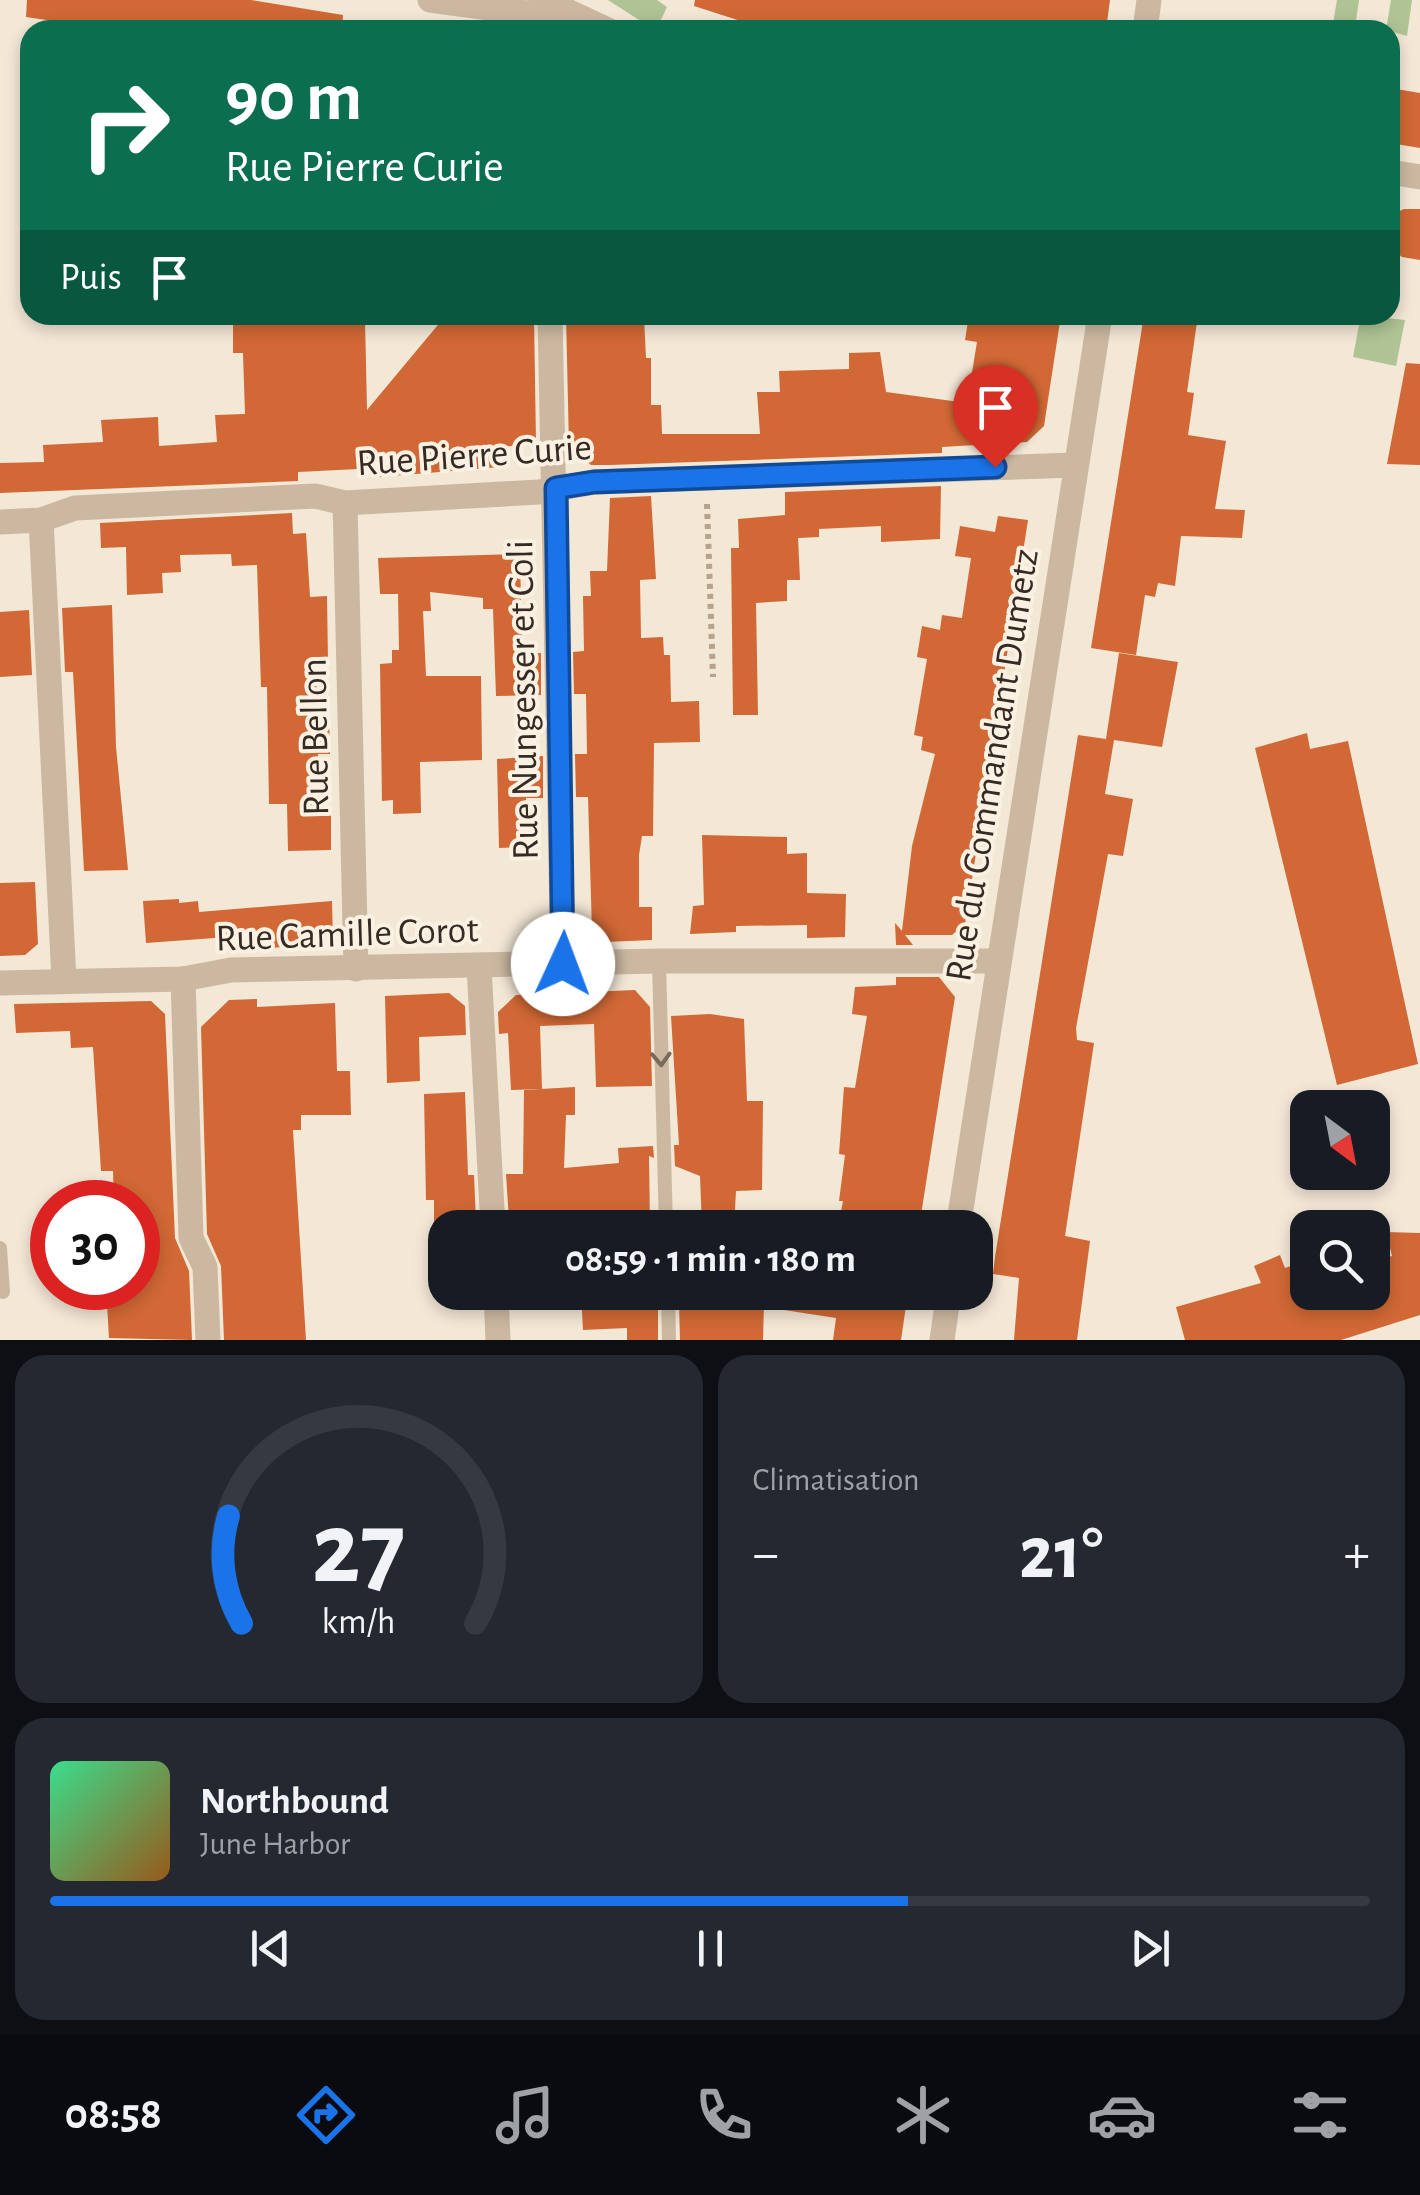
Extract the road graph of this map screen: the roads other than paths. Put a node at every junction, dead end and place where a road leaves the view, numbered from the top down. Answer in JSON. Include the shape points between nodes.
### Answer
{"nodes":[{"id":1,"x":430,"y":0,"type":"edge"},
{"id":2,"x":559,"y":13,"type":"edge"},
{"id":3,"x":550,"y":325,"type":"edge"},
{"id":4,"x":1098,"y":325,"type":"edge"},
{"id":5,"x":1076,"y":465,"type":"junction"},
{"id":6,"x":556,"y":488,"type":"junction"},
{"id":7,"x":345,"y":503,"type":"junction"},
{"id":8,"x":41,"y":520,"type":"junction"},
{"id":9,"x":0,"y":522,"type":"edge"},
{"id":10,"x":996,"y":961,"type":"junction"},
{"id":11,"x":659,"y":962,"type":"junction"},
{"id":12,"x":563,"y":964,"type":"junction"},
{"id":13,"x":479,"y":966,"type":"junction"},
{"id":14,"x":356,"y":968,"type":"junction"},
{"id":15,"x":183,"y":978,"type":"junction"},
{"id":16,"x":64,"y":980,"type":"junction"},
{"id":17,"x":0,"y":982,"type":"edge"},
{"id":18,"x":492,"y":1210,"type":"edge"},
{"id":19,"x":666,"y":1210,"type":"edge"},
{"id":20,"x":961,"y":1210,"type":"edge"},
{"id":21,"x":0,"y":1248,"type":"edge"},
{"id":22,"x":3,"y":1292,"type":"dead end"},
{"id":23,"x":497,"y":1310,"type":"edge"},
{"id":24,"x":668,"y":1310,"type":"edge"},
{"id":25,"x":946,"y":1310,"type":"edge"},
{"id":26,"x":208,"y":1340,"type":"edge"},
{"id":27,"x":498,"y":1340,"type":"edge"},
{"id":28,"x":669,"y":1340,"type":"edge"},
{"id":29,"x":942,"y":1340,"type":"edge"}],
"edges":[{"from":1,"to":2,"type":"street"},
{"from":3,"to":6,"type":"street","name":"Rue Nungesser et Coli"},
{"from":4,"to":5,"type":"street","name":"Rue du Commandant Dumetz"},
{"from":5,"to":6,"type":"street","name":"Rue Pierre Curie"},
{"from":5,"to":10,"type":"street","name":"Rue du Commandant Dumetz"},
{"from":6,"to":7,"type":"street","name":"Rue Pierre Curie"},
{"from":6,"to":12,"type":"street","name":"Rue Nungesser et Coli"},
{"from":7,"to":8,"type":"street","name":"Rue Pierre Curie","via":[[315,496],[74,508]]},
{"from":7,"to":14,"type":"street","name":"Rue Bellon"},
{"from":8,"to":9,"type":"street","name":"Rue Pierre Curie"},
{"from":8,"to":16,"type":"street"},
{"from":10,"to":11,"type":"street","name":"Rue Camille Corot"},
{"from":10,"to":20,"type":"street","name":"Rue du Commandant Dumetz"},
{"from":11,"to":12,"type":"street","name":"Rue Camille Corot"},
{"from":11,"to":19,"type":"lane","one_way":true},
{"from":12,"to":13,"type":"street","name":"Rue Camille Corot"},
{"from":13,"to":14,"type":"street","name":"Rue Camille Corot"},
{"from":13,"to":18,"type":"street"},
{"from":14,"to":15,"type":"street","name":"Rue Camille Corot","via":[[231,970]]},
{"from":15,"to":16,"type":"street","name":"Rue Camille Corot"},
{"from":15,"to":26,"type":"street","via":[[192,1238],[206,1267]]},
{"from":16,"to":17,"type":"street","name":"Rue Camille Corot"},
{"from":21,"to":22,"type":"lane"},
{"from":23,"to":27,"type":"street"},
{"from":24,"to":28,"type":"lane"},
{"from":25,"to":29,"type":"street"}]}
